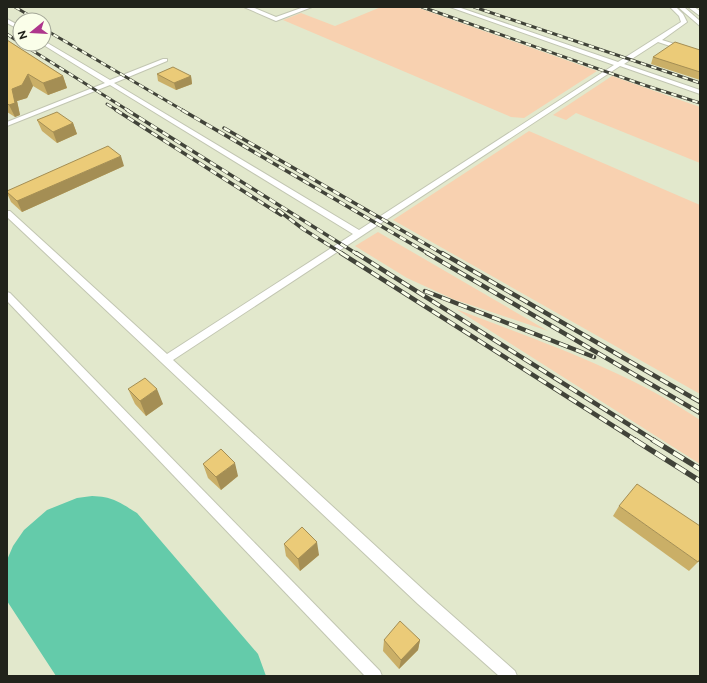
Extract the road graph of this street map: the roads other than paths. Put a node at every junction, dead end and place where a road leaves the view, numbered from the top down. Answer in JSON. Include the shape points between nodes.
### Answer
{"nodes":[{"id":1,"x":247,"y":7,"type":"edge"},
{"id":2,"x":309,"y":7,"type":"edge"},
{"id":3,"x":453,"y":7,"type":"edge"},
{"id":4,"x":673,"y":7,"type":"edge"},
{"id":5,"x":681,"y":7,"type":"edge"},
{"id":6,"x":691,"y":7,"type":"edge"},
{"id":7,"x":700,"y":14,"type":"edge"},
{"id":8,"x":700,"y":24,"type":"edge"},
{"id":9,"x":657,"y":40,"type":"junction"},
{"id":10,"x":52,"y":48,"type":"edge"},
{"id":11,"x":700,"y":54,"type":"edge"},
{"id":12,"x":165,"y":60,"type":"dead end"},
{"id":13,"x":619,"y":64,"type":"junction"},
{"id":14,"x":110,"y":82,"type":"junction"},
{"id":15,"x":700,"y":92,"type":"edge"},
{"id":16,"x":7,"y":124,"type":"edge"},
{"id":17,"x":7,"y":213,"type":"edge"},
{"id":18,"x":360,"y":234,"type":"junction"},
{"id":19,"x":7,"y":295,"type":"edge"},
{"id":20,"x":166,"y":360,"type":"junction"},
{"id":21,"x":374,"y":676,"type":"edge"},
{"id":22,"x":510,"y":676,"type":"edge"}],
"edges":[{"from":1,"to":2,"type":"lane","via":[[276,20]]},
{"from":3,"to":13,"type":"lane"},
{"from":4,"to":9,"type":"lane","via":[[684,22]]},
{"from":5,"to":8,"type":"lane"},
{"from":6,"to":7,"type":"lane"},
{"from":9,"to":11,"type":"lane"},
{"from":9,"to":13,"type":"lane"},
{"from":10,"to":14,"type":"lane"},
{"from":12,"to":14,"type":"lane"},
{"from":13,"to":15,"type":"lane"},
{"from":13,"to":18,"type":"lane"},
{"from":14,"to":16,"type":"lane"},
{"from":14,"to":18,"type":"lane"},
{"from":17,"to":20,"type":"lane"},
{"from":18,"to":20,"type":"lane"},
{"from":19,"to":21,"type":"lane"},
{"from":20,"to":22,"type":"lane"}]}
